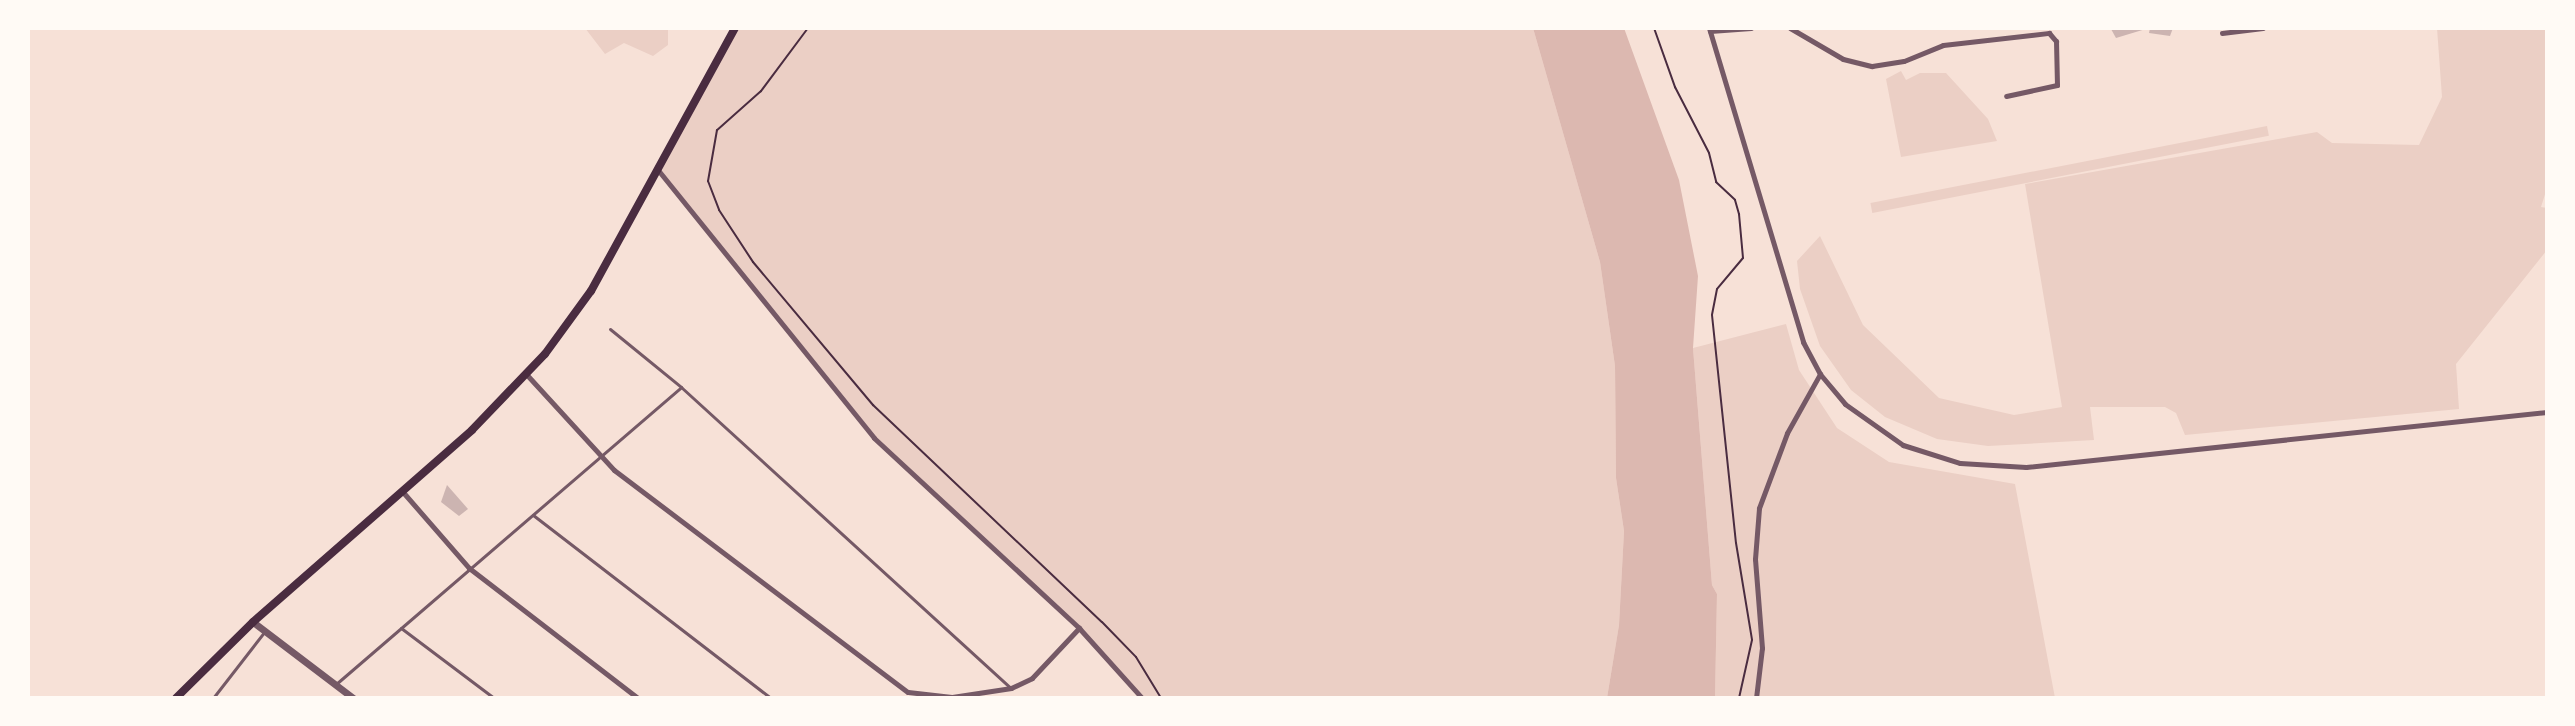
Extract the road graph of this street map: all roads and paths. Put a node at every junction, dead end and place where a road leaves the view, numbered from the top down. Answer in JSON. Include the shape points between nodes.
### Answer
{"nodes":[{"id":1,"x":735,"y":28,"type":"edge"},
{"id":2,"x":808,"y":28,"type":"edge"},
{"id":3,"x":1654,"y":28,"type":"edge"},
{"id":4,"x":1751,"y":28,"type":"edge"},
{"id":5,"x":1790,"y":28,"type":"edge"},
{"id":6,"x":2263,"y":28,"type":"edge"},
{"id":7,"x":1710,"y":30,"type":"edge"},
{"id":8,"x":2222,"y":33,"type":"dead end"},
{"id":9,"x":2006,"y":96,"type":"dead end"},
{"id":10,"x":658,"y":170,"type":"junction"},
{"id":11,"x":610,"y":329,"type":"dead end"},
{"id":12,"x":1820,"y":374,"type":"junction"},
{"id":13,"x":527,"y":375,"type":"junction"},
{"id":14,"x":681,"y":387,"type":"junction"},
{"id":15,"x":2547,"y":412,"type":"edge"},
{"id":16,"x":599,"y":458,"type":"junction"},
{"id":17,"x":402,"y":491,"type":"junction"},
{"id":18,"x":533,"y":515,"type":"junction"},
{"id":19,"x":469,"y":568,"type":"junction"},
{"id":20,"x":253,"y":622,"type":"junction"},
{"id":21,"x":400,"y":628,"type":"junction"},
{"id":22,"x":1079,"y":628,"type":"junction"},
{"id":23,"x":265,"y":631,"type":"junction"},
{"id":24,"x":336,"y":685,"type":"junction"},
{"id":25,"x":1011,"y":688,"type":"junction"},
{"id":26,"x":908,"y":692,"type":"junction"},
{"id":27,"x":973,"y":697,"type":"edge"},
{"id":28,"x":176,"y":698,"type":"edge"},
{"id":29,"x":213,"y":698,"type":"edge"},
{"id":30,"x":353,"y":698,"type":"edge"},
{"id":31,"x":494,"y":698,"type":"edge"},
{"id":32,"x":638,"y":698,"type":"edge"},
{"id":33,"x":771,"y":698,"type":"edge"},
{"id":34,"x":904,"y":698,"type":"edge"},
{"id":35,"x":1142,"y":698,"type":"edge"},
{"id":36,"x":1161,"y":698,"type":"edge"},
{"id":37,"x":1739,"y":698,"type":"edge"},
{"id":38,"x":1756,"y":698,"type":"edge"}],
"edges":[{"from":1,"to":10,"type":"main road"},
{"from":2,"to":36,"type":"path","via":[[761,91],[717,130],[708,181],[719,210],[753,262],[873,405],[1115,635],[1145,669]]},
{"from":3,"to":37,"type":"path","via":[[1675,87],[1709,153],[1716,182],[1735,200],[1739,214],[1743,258],[1717,289],[1712,315],[1736,543],[1752,640]]},
{"from":4,"to":7,"type":"street"},
{"from":5,"to":9,"type":"street","via":[[1843,59],[1872,66],[1904,61],[1943,45],[2049,33],[2056,41],[2057,85]]},
{"from":6,"to":8,"type":"street"},
{"from":7,"to":12,"type":"street","via":[[1792,314]]},
{"from":10,"to":13,"type":"main road","via":[[591,291]]},
{"from":10,"to":22,"type":"street","via":[[874,438]]},
{"from":11,"to":14,"type":"lane"},
{"from":12,"to":15,"type":"street","via":[[1867,423],[1895,441],[1941,459],[1990,466],[2026,467]]},
{"from":12,"to":38,"type":"street","via":[[1787,433],[1759,508],[1755,559],[1762,648]]},
{"from":13,"to":16,"type":"street"},
{"from":13,"to":17,"type":"main road"},
{"from":14,"to":16,"type":"lane"},
{"from":14,"to":25,"type":"lane"},
{"from":16,"to":18,"type":"lane"},
{"from":16,"to":26,"type":"street"},
{"from":17,"to":19,"type":"street"},
{"from":17,"to":20,"type":"main road"},
{"from":18,"to":19,"type":"lane"},
{"from":18,"to":33,"type":"lane"},
{"from":19,"to":21,"type":"lane"},
{"from":19,"to":32,"type":"street"},
{"from":20,"to":23,"type":"street"},
{"from":20,"to":28,"type":"main road"},
{"from":21,"to":24,"type":"lane"},
{"from":21,"to":31,"type":"lane"},
{"from":22,"to":25,"type":"street","via":[[1032,678]]},
{"from":22,"to":35,"type":"street"},
{"from":23,"to":24,"type":"street"},
{"from":23,"to":29,"type":"lane"},
{"from":24,"to":30,"type":"street"},
{"from":25,"to":27,"type":"street"},
{"from":26,"to":27,"type":"street"},
{"from":26,"to":34,"type":"street"}]}
